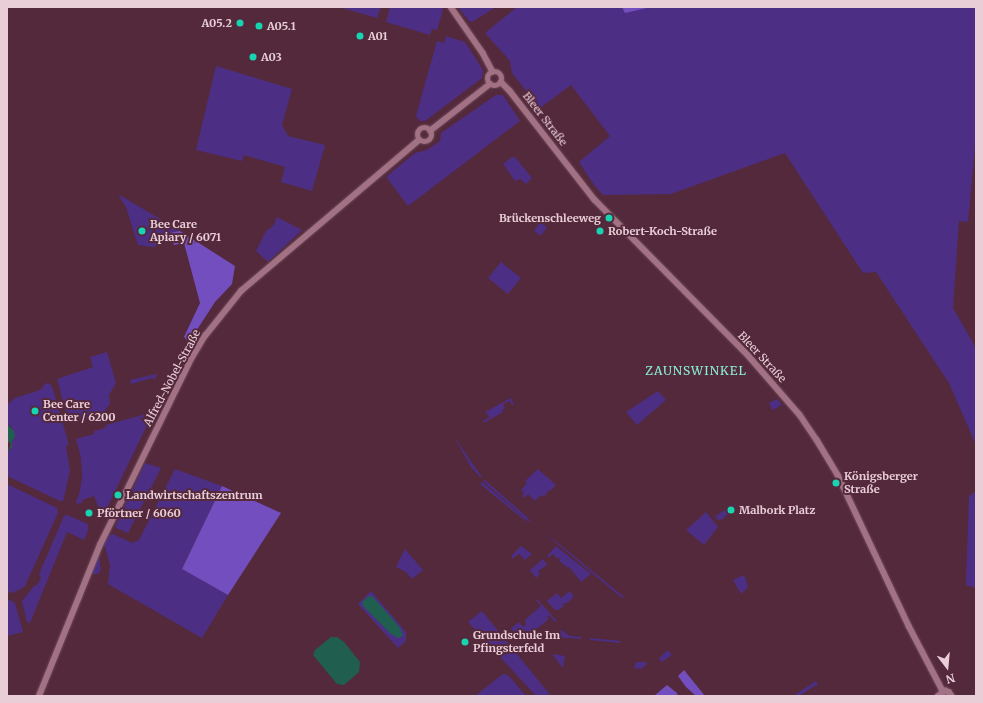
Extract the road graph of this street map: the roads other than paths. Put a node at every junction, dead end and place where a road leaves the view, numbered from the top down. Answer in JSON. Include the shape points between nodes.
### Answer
{"nodes":[{"id":1,"x":451,"y":7,"type":"edge"},
{"id":2,"x":493,"y":72,"type":"junction"},
{"id":3,"x":501,"y":82,"type":"junction"},
{"id":4,"x":490,"y":84,"type":"junction"},
{"id":5,"x":430,"y":131,"type":"junction"},
{"id":6,"x":419,"y":140,"type":"junction"},
{"id":7,"x":943,"y":691,"type":"junction"},
{"id":8,"x":39,"y":696,"type":"edge"},
{"id":9,"x":938,"y":696,"type":"edge"},
{"id":10,"x":952,"y":696,"type":"edge"}],
"edges":[{"from":1,"to":2,"type":"street"},
{"from":2,"to":3,"type":"street","via":[[501,74]]},
{"from":2,"to":4,"type":"street","via":[[488,77]]},
{"from":3,"to":4,"type":"street","via":[[497,86]]},
{"from":3,"to":7,"type":"street","name":"Bleer Straße","via":[[596,200],[753,360],[800,415],[838,476],[909,626]]},
{"from":4,"to":5,"type":"street"},
{"from":5,"to":6,"type":"street","via":[[430,140],[424,143]]},
{"from":5,"to":6,"type":"street","via":[[424,128],[420,130],[417,134]]},
{"from":6,"to":8,"type":"street","name":"Alfred-Nobel-Straße","via":[[241,291],[205,336],[191,359],[102,540]]},
{"from":7,"to":9,"type":"street"},
{"from":7,"to":10,"type":"street","via":[[949,692]]}]}
